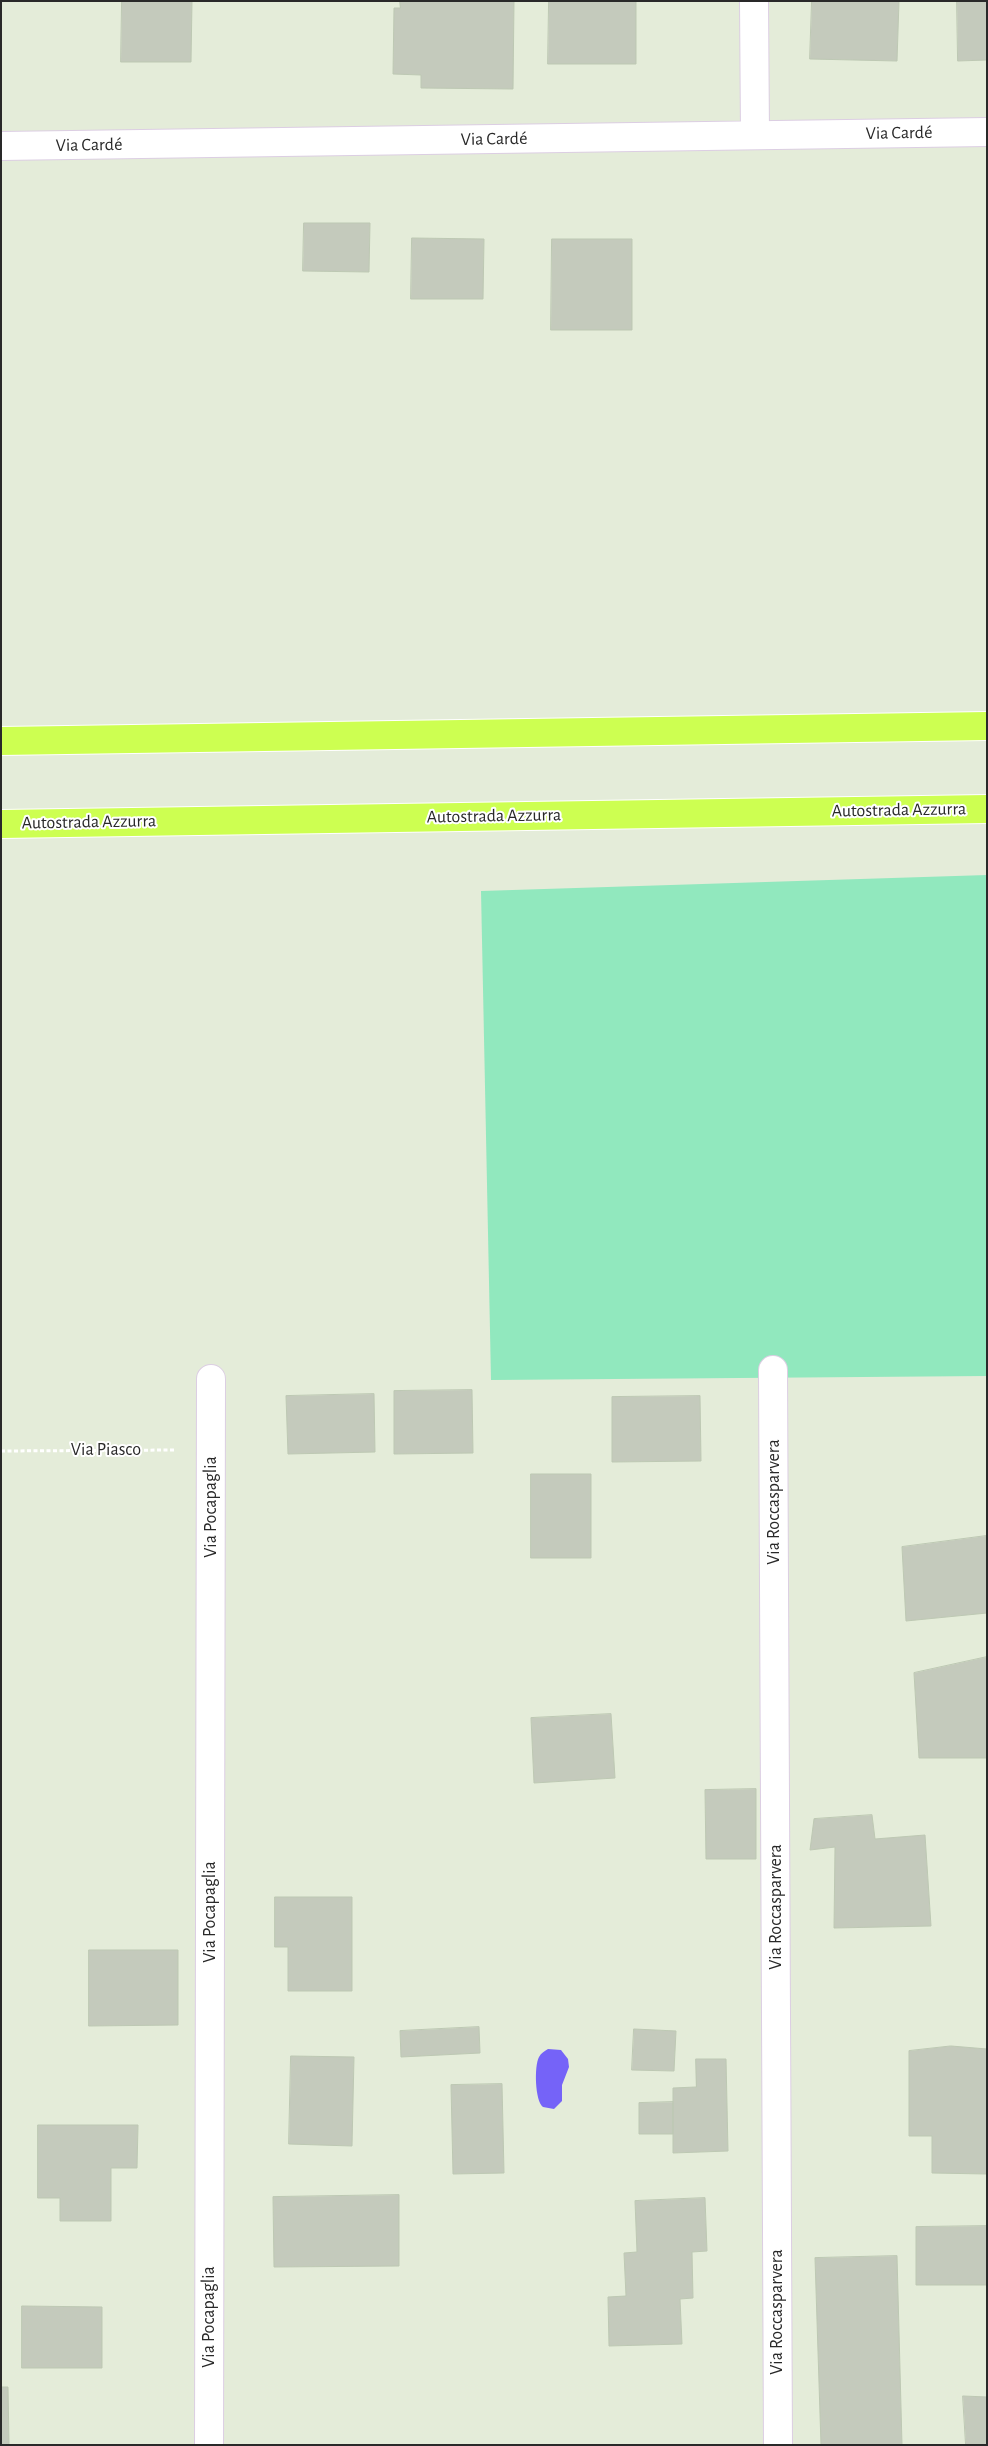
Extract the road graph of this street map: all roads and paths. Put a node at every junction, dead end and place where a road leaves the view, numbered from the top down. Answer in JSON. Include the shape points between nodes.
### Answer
{"nodes":[{"id":1,"x":754,"y":1,"type":"edge"},
{"id":2,"x":987,"y":132,"type":"edge"},
{"id":3,"x":755,"y":135,"type":"junction"},
{"id":4,"x":1,"y":146,"type":"edge"},
{"id":5,"x":987,"y":726,"type":"edge"},
{"id":6,"x":1,"y":741,"type":"edge"},
{"id":7,"x":987,"y":808,"type":"edge"},
{"id":8,"x":1,"y":824,"type":"edge"},
{"id":9,"x":773,"y":1370,"type":"dead end"},
{"id":10,"x":211,"y":1379,"type":"dead end"},
{"id":11,"x":211,"y":1450,"type":"junction"},
{"id":12,"x":1,"y":1451,"type":"edge"},
{"id":13,"x":209,"y":2445,"type":"edge"},
{"id":14,"x":778,"y":2445,"type":"edge"}],
"edges":[{"from":1,"to":3,"type":"street"},
{"from":2,"to":3,"type":"street","name":"Via Cardé"},
{"from":3,"to":4,"type":"street","name":"Via Cardé"},
{"from":5,"to":6,"type":"highway"},
{"from":7,"to":8,"type":"highway","name":"Autostrada Azzurra"},
{"from":9,"to":14,"type":"street","name":"Via Roccasparvera"},
{"from":10,"to":11,"type":"street","name":"Via Pocapaglia"},
{"from":11,"to":12,"type":"path","name":"Via Piasco"},
{"from":11,"to":13,"type":"street","name":"Via Pocapaglia"}]}
